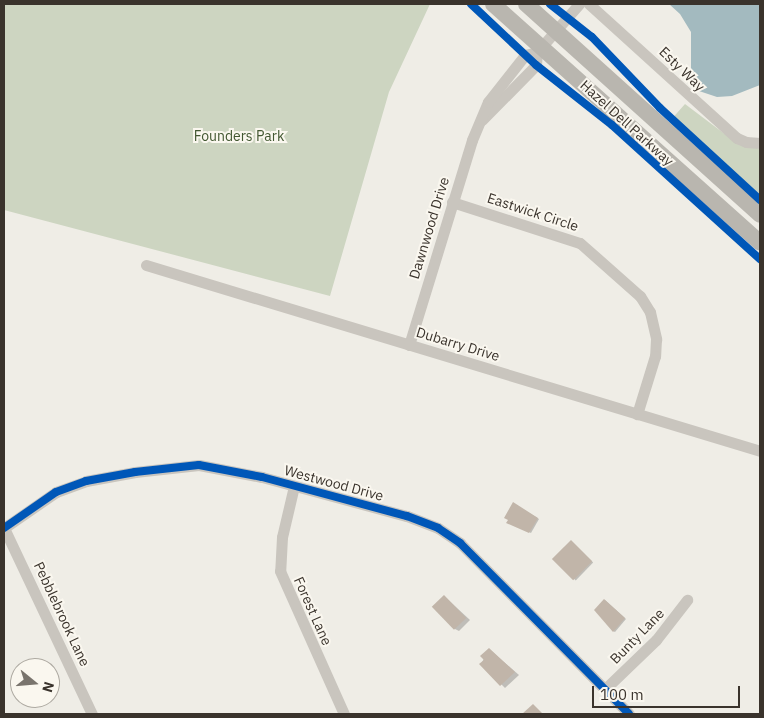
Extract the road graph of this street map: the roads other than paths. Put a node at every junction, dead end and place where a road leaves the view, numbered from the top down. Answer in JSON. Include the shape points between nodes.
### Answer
{"nodes":[{"id":1,"x":493,"y":4,"type":"edge"},
{"id":2,"x":526,"y":4,"type":"edge"},
{"id":3,"x":579,"y":4,"type":"edge"},
{"id":4,"x":589,"y":4,"type":"edge"},
{"id":5,"x":556,"y":31,"type":"junction"},
{"id":6,"x":539,"y":50,"type":"junction"},
{"id":7,"x":760,"y":143,"type":"edge"},
{"id":8,"x":452,"y":202,"type":"junction"},
{"id":9,"x":760,"y":215,"type":"edge"},
{"id":10,"x":760,"y":243,"type":"edge"},
{"id":11,"x":146,"y":265,"type":"dead end"},
{"id":12,"x":409,"y":345,"type":"junction"},
{"id":13,"x":637,"y":414,"type":"junction"},
{"id":14,"x":760,"y":452,"type":"edge"},
{"id":15,"x":294,"y":486,"type":"junction"},
{"id":16,"x":4,"y":528,"type":"edge"},
{"id":17,"x":687,"y":600,"type":"dead end"},
{"id":18,"x":604,"y":689,"type":"junction"},
{"id":19,"x":92,"y":714,"type":"edge"},
{"id":20,"x":344,"y":714,"type":"edge"},
{"id":21,"x":629,"y":714,"type":"edge"}],
"edges":[{"from":1,"to":6,"type":"main road","name":"Hazel Dell Parkway"},
{"from":2,"to":5,"type":"main road","name":"Hazel Dell Parkway"},
{"from":3,"to":5,"type":"street","name":"Dawnwood Drive"},
{"from":4,"to":7,"type":"street","name":"Esty Way","via":[[737,138]]},
{"from":5,"to":6,"type":"street","name":"Dawnwood Drive"},
{"from":5,"to":9,"type":"main road","name":"Hazel Dell Parkway"},
{"from":6,"to":8,"type":"street","name":"Dawnwood Drive","via":[[532,70],[480,121]]},
{"from":6,"to":10,"type":"main road","name":"Hazel Dell Parkway"},
{"from":8,"to":12,"type":"street","name":"Dawnwood Drive"},
{"from":8,"to":13,"type":"street","name":"Eastwick Circle","via":[[580,243],[640,296],[650,312],[656,339],[655,356]]},
{"from":11,"to":12,"type":"street","name":"Dubarry Drive"},
{"from":12,"to":13,"type":"street","name":"Dubarry Drive"},
{"from":13,"to":14,"type":"street","name":"Dubarry Drive"},
{"from":15,"to":16,"type":"street","name":"Westwood Drive","via":[[211,466],[135,472],[96,479],[56,492]]},
{"from":15,"to":18,"type":"street","name":"Westwood Drive","via":[[407,516],[448,534]]},
{"from":15,"to":20,"type":"street","name":"Forest Lane","via":[[282,537],[280,571]]},
{"from":16,"to":19,"type":"street","name":"Pebblebrook Lane"},
{"from":17,"to":18,"type":"street","name":"Bunty Lane","via":[[656,640]]},
{"from":18,"to":21,"type":"street","name":"Westwood Drive"}]}
